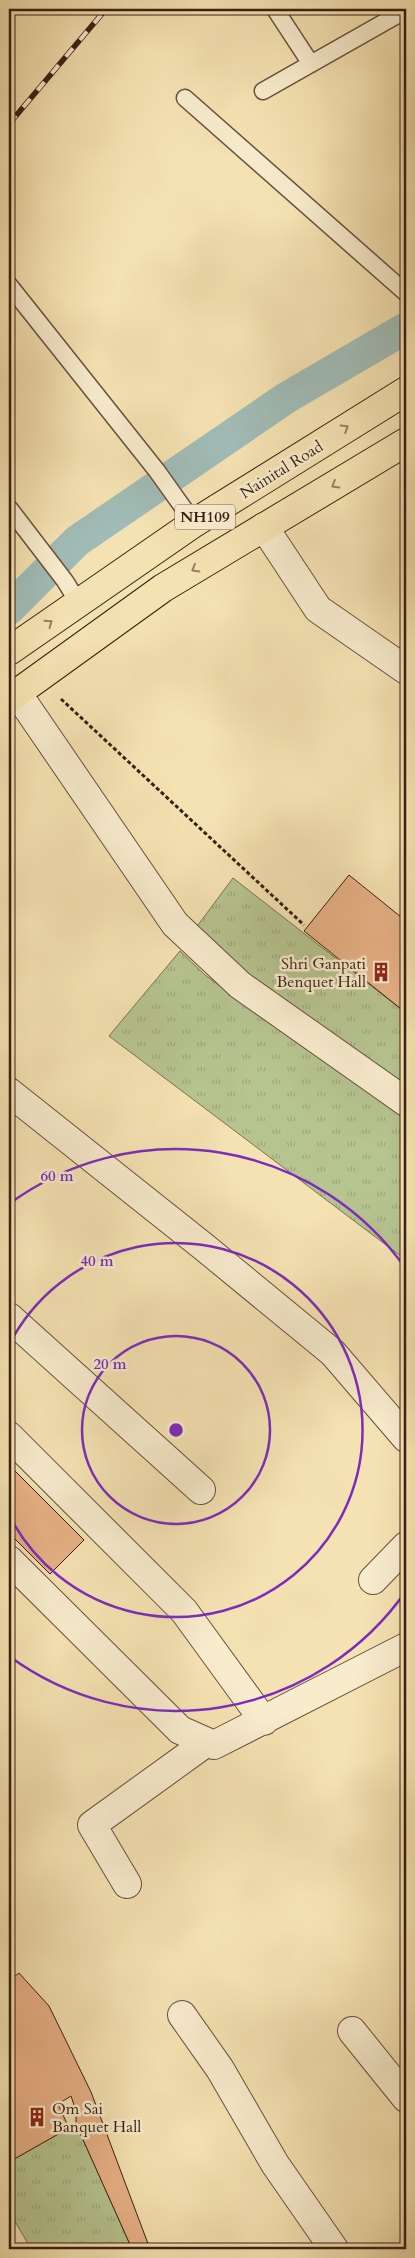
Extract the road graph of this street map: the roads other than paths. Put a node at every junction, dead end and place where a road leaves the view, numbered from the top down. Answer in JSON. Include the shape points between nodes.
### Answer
{"nodes":[{"id":1,"x":275,"y":9,"type":"edge"},
{"id":2,"x":406,"y":10,"type":"edge"},
{"id":3,"x":311,"y":64,"type":"junction"},
{"id":4,"x":264,"y":91,"type":"dead end"},
{"id":5,"x":186,"y":98,"type":"dead end"},
{"id":6,"x":10,"y":285,"type":"edge"},
{"id":7,"x":406,"y":293,"type":"edge"},
{"id":8,"x":406,"y":391,"type":"edge"},
{"id":9,"x":406,"y":442,"type":"edge"},
{"id":10,"x":9,"y":508,"type":"edge"},
{"id":11,"x":194,"y":523,"type":"junction"},
{"id":12,"x":264,"y":527,"type":"junction"},
{"id":13,"x":71,"y":592,"type":"junction"},
{"id":14,"x":9,"y":651,"type":"edge"},
{"id":15,"x":406,"y":670,"type":"edge"},
{"id":16,"x":22,"y":690,"type":"edge"},
{"id":17,"x":9,"y":1092,"type":"edge"},
{"id":18,"x":406,"y":1102,"type":"edge"},
{"id":19,"x":9,"y":1317,"type":"edge"},
{"id":20,"x":9,"y":1436,"type":"edge"},
{"id":21,"x":406,"y":1438,"type":"edge"},
{"id":22,"x":201,"y":1490,"type":"dead end"},
{"id":23,"x":406,"y":1546,"type":"edge"},
{"id":24,"x":9,"y":1560,"type":"edge"},
{"id":25,"x":372,"y":1580,"type":"dead end"},
{"id":26,"x":406,"y":1647,"type":"edge"},
{"id":27,"x":264,"y":1721,"type":"junction"},
{"id":28,"x":206,"y":1742,"type":"junction"},
{"id":29,"x":127,"y":1884,"type":"dead end"},
{"id":30,"x":182,"y":2015,"type":"dead end"},
{"id":31,"x":352,"y":2031,"type":"dead end"},
{"id":32,"x":406,"y":2098,"type":"edge"},
{"id":33,"x":334,"y":2249,"type":"edge"}],
"edges":[{"from":1,"to":3,"type":"lane"},
{"from":2,"to":3,"type":"lane"},
{"from":3,"to":4,"type":"lane"},
{"from":5,"to":7,"type":"lane"},
{"from":6,"to":11,"type":"lane","via":[[157,471]]},
{"from":11,"to":8,"type":"highway","name":"Nainital Road","number":"NH109","one_way":true},
{"from":9,"to":12,"type":"highway","number":"NH109","one_way":true},
{"from":10,"to":13,"type":"lane"},
{"from":11,"to":13,"type":"highway","name":"Nainital Road","number":"NH109"},
{"from":12,"to":15,"type":"street","via":[[318,610]]},
{"from":12,"to":16,"type":"highway","number":"NH109","one_way":true,"via":[[163,588]]},
{"from":14,"to":13,"type":"highway","name":"Nainital Road","number":"NH109","one_way":true},
{"from":16,"to":18,"type":"street","via":[[174,924],[240,985]]},
{"from":17,"to":21,"type":"street","via":[[333,1353]]},
{"from":19,"to":22,"type":"street"},
{"from":20,"to":27,"type":"street","via":[[184,1611]]},
{"from":23,"to":25,"type":"street"},
{"from":24,"to":28,"type":"street","via":[[180,1730]]},
{"from":26,"to":27,"type":"street"},
{"from":27,"to":28,"type":"street","via":[[214,1745]]},
{"from":28,"to":29,"type":"street","via":[[92,1825]]},
{"from":30,"to":33,"type":"street","via":[[220,2069],[275,2164]]},
{"from":31,"to":32,"type":"street"}]}
